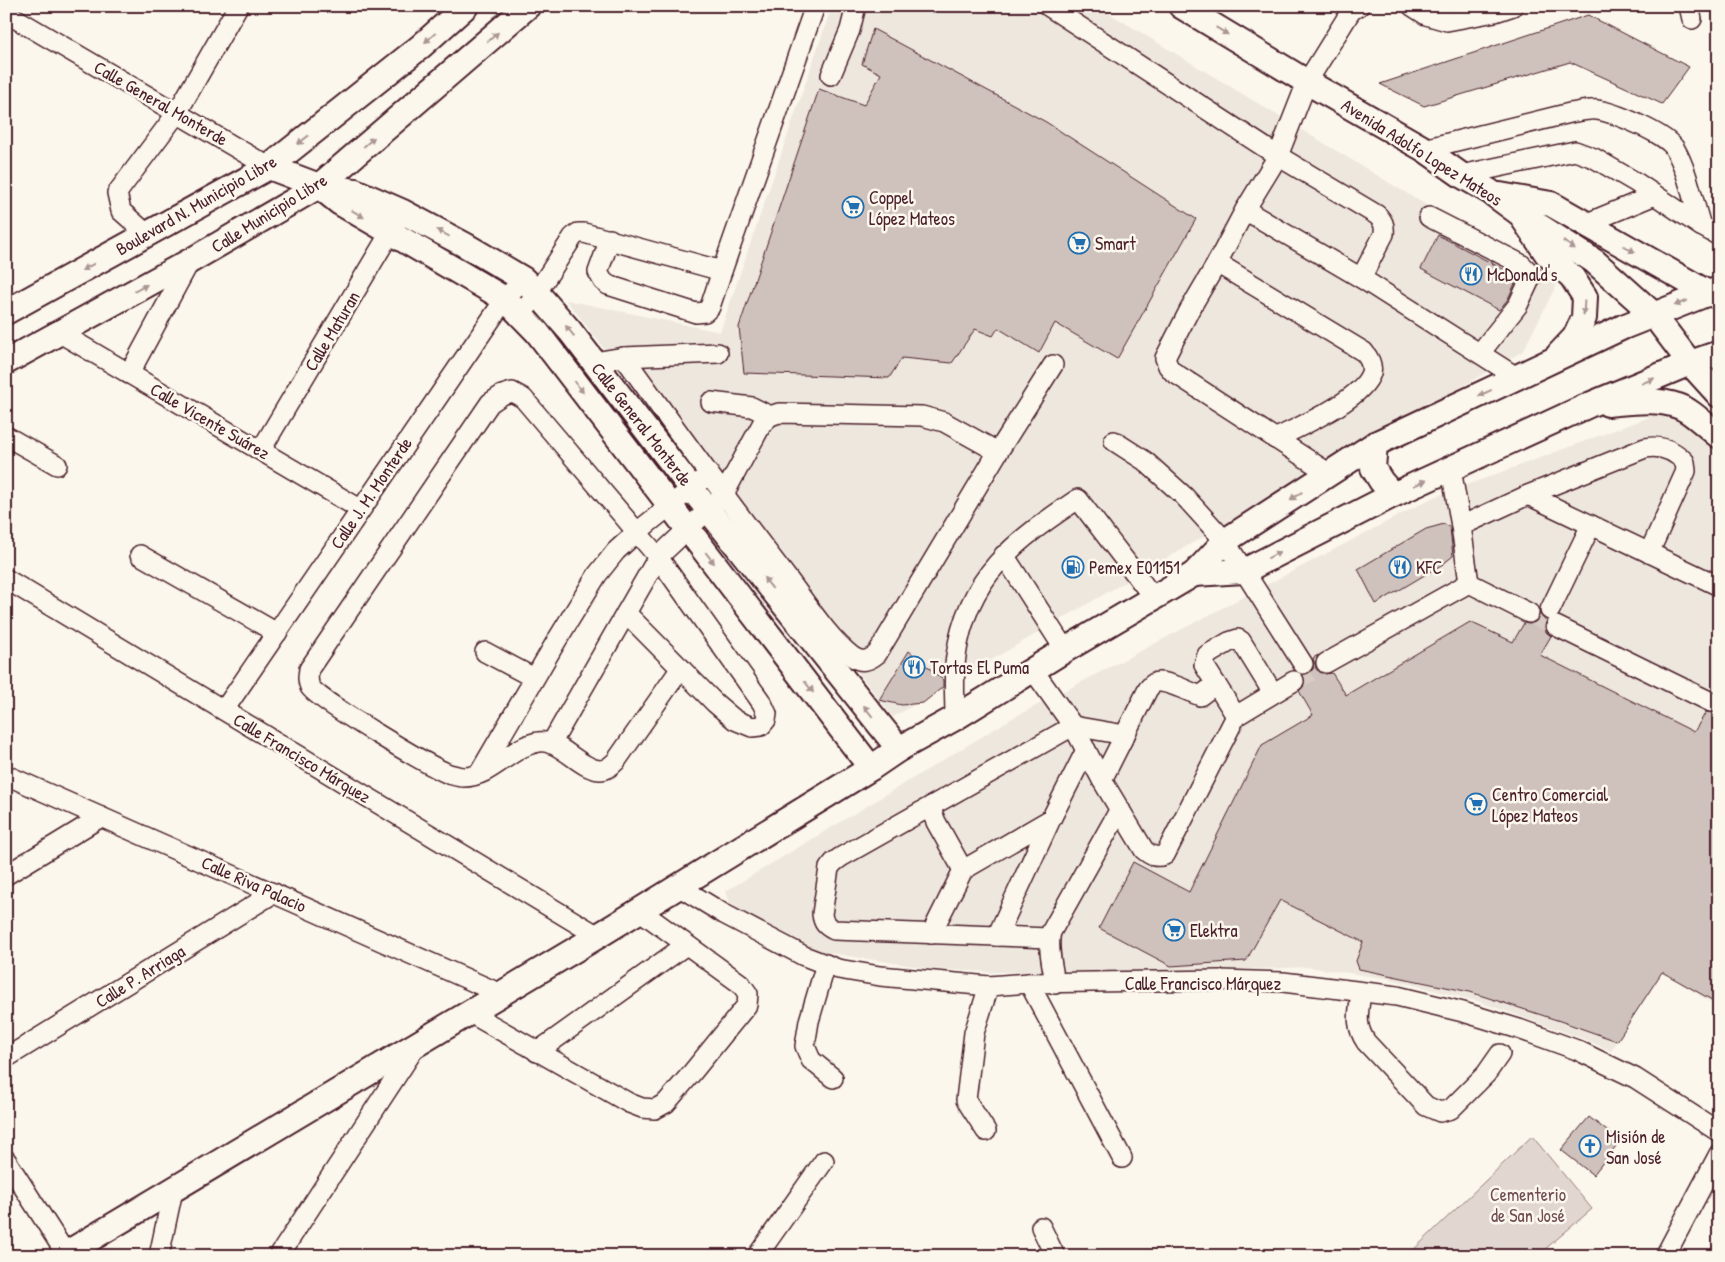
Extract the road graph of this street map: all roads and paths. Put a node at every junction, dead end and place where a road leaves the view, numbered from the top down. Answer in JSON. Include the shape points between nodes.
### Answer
{"nodes":[{"id":1,"x":238,"y":6,"type":"edge"},
{"id":2,"x":528,"y":6,"type":"edge"},
{"id":3,"x":815,"y":6,"type":"edge"},
{"id":4,"x":856,"y":6,"type":"edge"},
{"id":5,"x":1048,"y":6,"type":"edge"},
{"id":6,"x":1180,"y":6,"type":"edge"},
{"id":7,"x":1359,"y":6,"type":"edge"},
{"id":8,"x":1412,"y":6,"type":"edge"},
{"id":9,"x":1513,"y":6,"type":"edge"},
{"id":10,"x":464,"y":7,"type":"edge"},
{"id":11,"x":6,"y":12,"type":"edge"},
{"id":12,"x":831,"y":74,"type":"dead end"},
{"id":13,"x":1307,"y":82,"type":"junction"},
{"id":14,"x":177,"y":113,"type":"junction"},
{"id":15,"x":1424,"y":149,"type":"junction"},
{"id":16,"x":1278,"y":156,"type":"junction"},
{"id":17,"x":269,"y":167,"type":"junction"},
{"id":18,"x":1461,"y":176,"type":"junction"},
{"id":19,"x":319,"y":186,"type":"junction"},
{"id":20,"x":1489,"y":191,"type":"junction"},
{"id":21,"x":1655,"y":195,"type":"junction"},
{"id":22,"x":1245,"y":210,"type":"junction"},
{"id":23,"x":403,"y":212,"type":"junction"},
{"id":24,"x":1519,"y":213,"type":"junction"},
{"id":25,"x":1429,"y":217,"type":"dead end"},
{"id":26,"x":1585,"y":224,"type":"junction"},
{"id":27,"x":1700,"y":226,"type":"junction"},
{"id":28,"x":390,"y":233,"type":"junction"},
{"id":29,"x":147,"y":234,"type":"junction"},
{"id":30,"x":1719,"y":236,"type":"edge"},
{"id":31,"x":610,"y":239,"type":"junction"},
{"id":32,"x":190,"y":261,"type":"junction"},
{"id":33,"x":1217,"y":263,"type":"junction"},
{"id":34,"x":722,"y":271,"type":"junction"},
{"id":35,"x":1361,"y":278,"type":"junction"},
{"id":36,"x":530,"y":285,"type":"junction"},
{"id":37,"x":1715,"y":293,"type":"edge"},
{"id":38,"x":505,"y":298,"type":"junction"},
{"id":39,"x":11,"y":303,"type":"edge"},
{"id":40,"x":1653,"y":314,"type":"junction"},
{"id":41,"x":522,"y":315,"type":"junction"},
{"id":42,"x":1623,"y":327,"type":"junction"},
{"id":43,"x":60,"y":333,"type":"junction"},
{"id":44,"x":1675,"y":342,"type":"junction"},
{"id":45,"x":718,"y":353,"type":"dead end"},
{"id":46,"x":1480,"y":353,"type":"junction"},
{"id":47,"x":1717,"y":356,"type":"edge"},
{"id":48,"x":624,"y":357,"type":"junction"},
{"id":49,"x":1553,"y":361,"type":"junction"},
{"id":50,"x":6,"y":362,"type":"edge"},
{"id":51,"x":594,"y":362,"type":"junction"},
{"id":52,"x":1690,"y":363,"type":"junction"},
{"id":53,"x":1053,"y":365,"type":"dead end"},
{"id":54,"x":129,"y":374,"type":"junction"},
{"id":55,"x":1518,"y":378,"type":"junction"},
{"id":56,"x":1719,"y":395,"type":"edge"},
{"id":57,"x":711,"y":402,"type":"dead end"},
{"id":58,"x":1589,"y":405,"type":"junction"},
{"id":59,"x":770,"y":416,"type":"junction"},
{"id":60,"x":6,"y":436,"type":"edge"},
{"id":61,"x":1719,"y":436,"type":"edge"},
{"id":62,"x":1275,"y":439,"type":"junction"},
{"id":63,"x":1114,"y":441,"type":"dead end"},
{"id":64,"x":1375,"y":444,"type":"junction"},
{"id":65,"x":261,"y":450,"type":"junction"},
{"id":66,"x":998,"y":452,"type":"junction"},
{"id":67,"x":57,"y":465,"type":"dead end"},
{"id":68,"x":1451,"y":469,"type":"junction"},
{"id":69,"x":1330,"y":474,"type":"junction"},
{"id":70,"x":700,"y":481,"type":"junction"},
{"id":71,"x":1392,"y":495,"type":"junction"},
{"id":72,"x":1528,"y":495,"type":"junction"},
{"id":73,"x":716,"y":503,"type":"junction"},
{"id":74,"x":670,"y":506,"type":"junction"},
{"id":75,"x":360,"y":509,"type":"junction"},
{"id":76,"x":1591,"y":525,"type":"junction"},
{"id":77,"x":1461,"y":526,"type":"junction"},
{"id":78,"x":687,"y":528,"type":"junction"},
{"id":79,"x":637,"y":532,"type":"junction"},
{"id":80,"x":1226,"y":541,"type":"junction"},
{"id":81,"x":1649,"y":553,"type":"junction"},
{"id":82,"x":140,"y":555,"type":"dead end"},
{"id":83,"x":1004,"y":555,"type":"junction"},
{"id":84,"x":658,"y":557,"type":"junction"},
{"id":85,"x":1244,"y":571,"type":"junction"},
{"id":86,"x":1194,"y":574,"type":"junction"},
{"id":87,"x":6,"y":579,"type":"edge"},
{"id":88,"x":1469,"y":583,"type":"junction"},
{"id":89,"x":1719,"y":586,"type":"edge"},
{"id":90,"x":1153,"y":597,"type":"junction"},
{"id":91,"x":626,"y":613,"type":"junction"},
{"id":92,"x":1529,"y":613,"type":"tunnel mouth"},
{"id":93,"x":277,"y":632,"type":"junction"},
{"id":94,"x":1065,"y":650,"type":"junction"},
{"id":95,"x":485,"y":652,"type":"dead end"},
{"id":96,"x":1326,"y":663,"type":"tunnel mouth"},
{"id":97,"x":1303,"y":664,"type":"dead end"},
{"id":98,"x":681,"y":668,"type":"junction"},
{"id":99,"x":1033,"y":670,"type":"junction"},
{"id":100,"x":534,"y":678,"type":"junction"},
{"id":101,"x":1294,"y":681,"type":"tunnel mouth"},
{"id":102,"x":1216,"y":684,"type":"junction"},
{"id":103,"x":1273,"y":693,"type":"junction"},
{"id":104,"x":1711,"y":702,"type":"dead end"},
{"id":105,"x":224,"y":710,"type":"junction"},
{"id":106,"x":1236,"y":716,"type":"junction"},
{"id":107,"x":955,"y":718,"type":"junction"},
{"id":108,"x":1073,"y":726,"type":"junction"},
{"id":109,"x":1125,"y":735,"type":"junction"},
{"id":110,"x":551,"y":744,"type":"junction"},
{"id":111,"x":898,"y":749,"type":"junction"},
{"id":112,"x":1086,"y":750,"type":"junction"},
{"id":113,"x":872,"y":768,"type":"junction"},
{"id":114,"x":6,"y":774,"type":"edge"},
{"id":115,"x":478,"y":775,"type":"junction"},
{"id":116,"x":1102,"y":780,"type":"junction"},
{"id":117,"x":930,"y":807,"type":"junction"},
{"id":118,"x":1120,"y":809,"type":"junction"},
{"id":119,"x":101,"y":816,"type":"junction"},
{"id":120,"x":1051,"y":819,"type":"junction"},
{"id":121,"x":963,"y":870,"type":"junction"},
{"id":122,"x":6,"y":875,"type":"edge"},
{"id":123,"x":678,"y":886,"type":"junction"},
{"id":124,"x":274,"y":893,"type":"junction"},
{"id":125,"x":639,"y":910,"type":"junction"},
{"id":126,"x":931,"y":934,"type":"junction"},
{"id":127,"x":598,"y":936,"type":"junction"},
{"id":128,"x":997,"y":936,"type":"junction"},
{"id":129,"x":1050,"y":938,"type":"junction"},
{"id":130,"x":686,"y":945,"type":"junction"},
{"id":131,"x":826,"y":964,"type":"junction"},
{"id":132,"x":1029,"y":983,"type":"junction"},
{"id":133,"x":1055,"y":984,"type":"junction"},
{"id":134,"x":989,"y":986,"type":"junction"},
{"id":135,"x":1361,"y":992,"type":"junction"},
{"id":136,"x":501,"y":994,"type":"junction"},
{"id":137,"x":470,"y":1012,"type":"junction"},
{"id":138,"x":416,"y":1045,"type":"junction"},
{"id":139,"x":537,"y":1052,"type":"junction"},
{"id":140,"x":1500,"y":1054,"type":"dead end"},
{"id":141,"x":6,"y":1058,"type":"edge"},
{"id":142,"x":834,"y":1078,"type":"dead end"},
{"id":143,"x":986,"y":1130,"type":"dead end"},
{"id":144,"x":1719,"y":1132,"type":"edge"},
{"id":145,"x":1719,"y":1154,"type":"edge"},
{"id":146,"x":1122,"y":1158,"type":"dead end"},
{"id":147,"x":6,"y":1160,"type":"edge"},
{"id":148,"x":824,"y":1160,"type":"dead end"},
{"id":149,"x":173,"y":1190,"type":"junction"},
{"id":150,"x":1041,"y":1227,"type":"dead end"},
{"id":151,"x":280,"y":1254,"type":"dead end"},
{"id":152,"x":761,"y":1254,"type":"edge"},
{"id":153,"x":64,"y":1255,"type":"edge"},
{"id":154,"x":159,"y":1256,"type":"edge"},
{"id":155,"x":1055,"y":1256,"type":"edge"},
{"id":156,"x":1665,"y":1256,"type":"edge"}],
"edges":[{"from":1,"to":14,"type":"street"},
{"from":19,"to":2,"type":"main road","name":"Calle Municipio Libre","one_way":true},
{"from":3,"to":34,"type":"street"},
{"from":4,"to":12,"type":"street","via":[[850,30]]},
{"from":5,"to":16,"type":"street"},
{"from":6,"to":13,"type":"main road","name":"Avenida Adolfo Lopez Mateos","one_way":true},
{"from":7,"to":13,"type":"street","via":[[1351,11]]},
{"from":8,"to":9,"type":"street","via":[[1426,15],[1447,21]]},
{"from":10,"to":17,"type":"main road","name":"Boulevard N. Municipio Libre","one_way":true,"via":[[420,47]]},
{"from":11,"to":14,"type":"street","name":"Calle General Monterde"},
{"from":13,"to":15,"type":"main road","name":"Avenida Adolfo Lopez Mateos"},
{"from":13,"to":16,"type":"street"},
{"from":14,"to":17,"type":"street","name":"Calle General Monterde"},
{"from":14,"to":29,"type":"street","via":[[117,193],[121,211]]},
{"from":15,"to":18,"type":"main road","name":"Avenida Adolfo Lopez Mateos"},
{"from":15,"to":27,"type":"street","via":[[1570,113],[1594,109],[1613,113],[1674,146]]},
{"from":16,"to":22,"type":"street"},
{"from":16,"to":35,"type":"street","via":[[1383,220],[1384,234]]},
{"from":17,"to":19,"type":"main road","name":"Calle General Monterde"},
{"from":17,"to":29,"type":"main road","name":"Boulevard N. Municipio Libre"},
{"from":18,"to":20,"type":"main road","name":"Avenida Adolfo Lopez Mateos"},
{"from":18,"to":21,"type":"street","via":[[1574,151],[1594,158]]},
{"from":19,"to":23,"type":"main road","name":"Calle General Monterde","via":[[354,191]]},
{"from":19,"to":28,"type":"main road","name":"Calle General Monterde","one_way":true,"via":[[340,203]]},
{"from":19,"to":32,"type":"main road","name":"Calle Municipio Libre"},
{"from":20,"to":24,"type":"main road","name":"Avenida Adolfo Lopez Mateos"},
{"from":20,"to":26,"type":"main road","via":[[1551,204]]},
{"from":21,"to":26,"type":"street"},
{"from":21,"to":27,"type":"street"},
{"from":22,"to":33,"type":"street"},
{"from":22,"to":35,"type":"street"},
{"from":23,"to":28,"type":"street","name":"Calle Maturan"},
{"from":36,"to":23,"type":"main road","name":"Calle General Monterde","one_way":true},
{"from":24,"to":40,"type":"main road","name":"Avenida Adolfo Lopez Mateos","one_way":true,"via":[[1594,261]]},
{"from":24,"to":49,"type":"main road","one_way":true,"via":[[1547,254],[1572,277],[1585,297],[1584,318],[1575,337]]},
{"from":25,"to":46,"type":"street","via":[[1521,264],[1532,275],[1518,306]]},
{"from":26,"to":37,"type":"main road","one_way":true},
{"from":27,"to":30,"type":"street"},
{"from":28,"to":38,"type":"main road","name":"Calle General Monterde"},
{"from":28,"to":65,"type":"street","name":"Calle Maturan"},
{"from":29,"to":39,"type":"main road","name":"Boulevard N. Municipio Libre","one_way":true},
{"from":31,"to":34,"type":"street"},
{"from":31,"to":34,"type":"street","via":[[598,272],[603,281],[696,313],[710,307]]},
{"from":31,"to":36,"type":"street","via":[[584,232],[578,234]]},
{"from":43,"to":32,"type":"main road","name":"Calle Municipio Libre","one_way":true},
{"from":32,"to":54,"type":"street"},
{"from":33,"to":62,"type":"street","via":[[1168,350],[1168,366]]},
{"from":33,"to":62,"type":"street","via":[[1364,352],[1371,363],[1371,373],[1364,386],[1342,403]]},
{"from":35,"to":46,"type":"street"},
{"from":36,"to":38,"type":"street","name":"Calle J. M. Monterde"},
{"from":36,"to":41,"type":"street"},
{"from":51,"to":36,"type":"main road","name":"Calle General Monterde","one_way":true},
{"from":37,"to":40,"type":"main road","one_way":true},
{"from":38,"to":41,"type":"main road","name":"Calle General Monterde"},
{"from":38,"to":75,"type":"street","name":"Calle J. M. Monterde"},
{"from":40,"to":42,"type":"main road"},
{"from":40,"to":44,"type":"main road","name":"Avenida Adolfo Lopez Mateos"},
{"from":41,"to":74,"type":"main road","name":"Calle General Monterde","one_way":true},
{"from":42,"to":44,"type":"main road"},
{"from":42,"to":49,"type":"main road"},
{"from":43,"to":50,"type":"main road","name":"Calle Municipio Libre"},
{"from":43,"to":54,"type":"street","name":"Calle Vicente Suárez"},
{"from":44,"to":47,"type":"main road"},
{"from":44,"to":52,"type":"main road","name":"Avenida Adolfo Lopez Mateos"},
{"from":45,"to":48,"type":"street"},
{"from":46,"to":55,"type":"street"},
{"from":47,"to":52,"type":"main road"},
{"from":48,"to":51,"type":"street"},
{"from":48,"to":70,"type":"street"},
{"from":49,"to":55,"type":"main road"},
{"from":51,"to":70,"type":"main road","name":"Calle General Monterde"},
{"from":52,"to":56,"type":"main road","name":"Avenida Adolfo Lopez Mateos"},
{"from":58,"to":52,"type":"main road","one_way":true},
{"from":53,"to":66,"type":"street"},
{"from":54,"to":65,"type":"street","name":"Calle Vicente Suárez"},
{"from":55,"to":64,"type":"main road","one_way":true},
{"from":57,"to":59,"type":"street","via":[[752,407]]},
{"from":58,"to":61,"type":"main road","via":[[1650,401],[1678,406]]},
{"from":58,"to":68,"type":"main road"},
{"from":59,"to":66,"type":"street","via":[[779,413],[922,416],[944,422]]},
{"from":59,"to":73,"type":"street","via":[[762,424]]},
{"from":60,"to":67,"type":"street"},
{"from":62,"to":69,"type":"street"},
{"from":63,"to":80,"type":"street","via":[[1145,461],[1184,496]]},
{"from":64,"to":69,"type":"main road"},
{"from":64,"to":71,"type":"main road","via":[[1373,468]]},
{"from":65,"to":75,"type":"street","name":"Calle Vicente Suárez"},
{"from":66,"to":73,"type":"street","via":[[871,660],[855,658],[833,637]]},
{"from":71,"to":68,"type":"main road","one_way":true},
{"from":68,"to":77,"type":"street"},
{"from":69,"to":80,"type":"main road","one_way":true},
{"from":70,"to":73,"type":"main road","name":"Calle General Monterde"},
{"from":70,"to":74,"type":"street"},
{"from":85,"to":71,"type":"main road","one_way":true},
{"from":72,"to":76,"type":"street"},
{"from":72,"to":77,"type":"street"},
{"from":72,"to":81,"type":"street","via":[[1644,448],[1653,446],[1679,455],[1685,462],[1686,471]]},
{"from":73,"to":78,"type":"street"},
{"from":111,"to":73,"type":"main road","name":"Calle General Monterde","one_way":true},
{"from":74,"to":78,"type":"main road","name":"Calle General Monterde"},
{"from":74,"to":79,"type":"street"},
{"from":75,"to":93,"type":"street","name":"Calle J. M. Monterde"},
{"from":76,"to":81,"type":"street"},
{"from":76,"to":104,"type":"street","via":[[1553,618]]},
{"from":77,"to":88,"type":"street"},
{"from":78,"to":84,"type":"street"},
{"from":78,"to":113,"type":"main road","name":"Calle General Monterde","one_way":true},
{"from":79,"to":84,"type":"street"},
{"from":79,"to":100,"type":"street","via":[[597,575]]},
{"from":79,"to":115,"type":"street","via":[[523,398],[512,392],[502,395],[490,403],[310,669],[307,679],[318,696],[450,775]]},
{"from":80,"to":85,"type":"street"},
{"from":80,"to":86,"type":"main road"},
{"from":81,"to":89,"type":"street"},
{"from":82,"to":93,"type":"street"},
{"from":83,"to":90,"type":"street","via":[[1042,523],[1078,499]]},
{"from":83,"to":94,"type":"street"},
{"from":83,"to":107,"type":"street","via":[[977,589],[965,617],[956,657]]},
{"from":84,"to":91,"type":"street"},
{"from":84,"to":98,"type":"street","via":[[762,703],[766,720],[761,726],[752,727],[735,720]]},
{"from":85,"to":86,"type":"main road"},
{"from":85,"to":97,"type":"street"},
{"from":86,"to":90,"type":"main road"},
{"from":87,"to":105,"type":"street","name":"Calle Francisco Márquez"},
{"from":88,"to":92,"type":"street"},
{"from":88,"to":96,"type":"street"},
{"from":90,"to":94,"type":"main road"},
{"from":91,"to":98,"type":"street"},
{"from":91,"to":110,"type":"street"},
{"from":93,"to":105,"type":"street","name":"Calle J. M. Monterde"},
{"from":94,"to":99,"type":"main road"},
{"from":95,"to":100,"type":"street"},
{"from":98,"to":110,"type":"street","via":[[608,768],[590,767]]},
{"from":99,"to":107,"type":"main road"},
{"from":99,"to":108,"type":"street"},
{"from":100,"to":115,"type":"street"},
{"from":101,"to":103,"type":"street"},
{"from":102,"to":103,"type":"street","via":[[1204,660],[1207,655],[1238,639]]},
{"from":102,"to":106,"type":"street"},
{"from":102,"to":109,"type":"street","via":[[1200,696],[1166,683],[1153,683]]},
{"from":103,"to":106,"type":"street"},
{"from":105,"to":127,"type":"street","name":"Calle Francisco Márquez"},
{"from":106,"to":118,"type":"street","via":[[1164,855],[1158,857],[1144,850]]},
{"from":107,"to":111,"type":"main road"},
{"from":108,"to":109,"type":"street"},
{"from":108,"to":112,"type":"street"},
{"from":108,"to":117,"type":"street"},
{"from":109,"to":116,"type":"street"},
{"from":110,"to":115,"type":"street","via":[[530,744]]},
{"from":111,"to":113,"type":"main road"},
{"from":112,"to":116,"type":"street"},
{"from":112,"to":120,"type":"street"},
{"from":113,"to":123,"type":"main road"},
{"from":114,"to":119,"type":"street","name":"Calle Riva Palacio"},
{"from":116,"to":118,"type":"street"},
{"from":117,"to":121,"type":"street"},
{"from":117,"to":126,"type":"street","via":[[834,862],[829,868],[822,914],[826,926],[834,930]]},
{"from":118,"to":129,"type":"street"},
{"from":119,"to":122,"type":"street"},
{"from":119,"to":124,"type":"street","name":"Calle Riva Palacio"},
{"from":120,"to":121,"type":"street"},
{"from":120,"to":128,"type":"street"},
{"from":121,"to":126,"type":"street"},
{"from":123,"to":125,"type":"main road"},
{"from":123,"to":131,"type":"street","name":"Calle Francisco Márquez","via":[[804,956]]},
{"from":124,"to":136,"type":"street","name":"Calle Riva Palacio"},
{"from":124,"to":141,"type":"street","name":"Calle P. Arriaga"},
{"from":125,"to":127,"type":"main road"},
{"from":125,"to":130,"type":"street"},
{"from":126,"to":128,"type":"street"},
{"from":127,"to":136,"type":"main road"},
{"from":128,"to":129,"type":"street"},
{"from":129,"to":133,"type":"street"},
{"from":130,"to":139,"type":"street"},
{"from":130,"to":139,"type":"street","via":[[741,984],[748,994],[747,1005],[666,1104],[654,1109],[629,1103]]},
{"from":131,"to":134,"type":"street","name":"Calle Francisco Márquez","via":[[880,976]]},
{"from":131,"to":142,"type":"street","via":[[809,1021],[806,1046],[811,1060]]},
{"from":132,"to":133,"type":"street","name":"Calle Francisco Márquez"},
{"from":132,"to":134,"type":"street","name":"Calle Francisco Márquez"},
{"from":132,"to":146,"type":"street"},
{"from":133,"to":135,"type":"street","name":"Calle Francisco Márquez","via":[[1222,980],[1283,982]]},
{"from":134,"to":143,"type":"street","via":[[974,1033],[966,1100]]},
{"from":135,"to":140,"type":"street","via":[[1360,1033],[1426,1106],[1440,1112],[1451,1109],[1486,1074]]},
{"from":135,"to":144,"type":"street","name":"Calle Francisco Márquez","via":[[1397,996],[1463,1012],[1577,1050],[1635,1078]]},
{"from":136,"to":137,"type":"main road"},
{"from":137,"to":138,"type":"main road"},
{"from":137,"to":139,"type":"street"},
{"from":138,"to":149,"type":"main road"},
{"from":138,"to":151,"type":"street"},
{"from":145,"to":156,"type":"street"},
{"from":147,"to":153,"type":"street"},
{"from":148,"to":152,"type":"street"},
{"from":149,"to":153,"type":"main road"},
{"from":149,"to":154,"type":"street"},
{"from":150,"to":155,"type":"street"}]}
